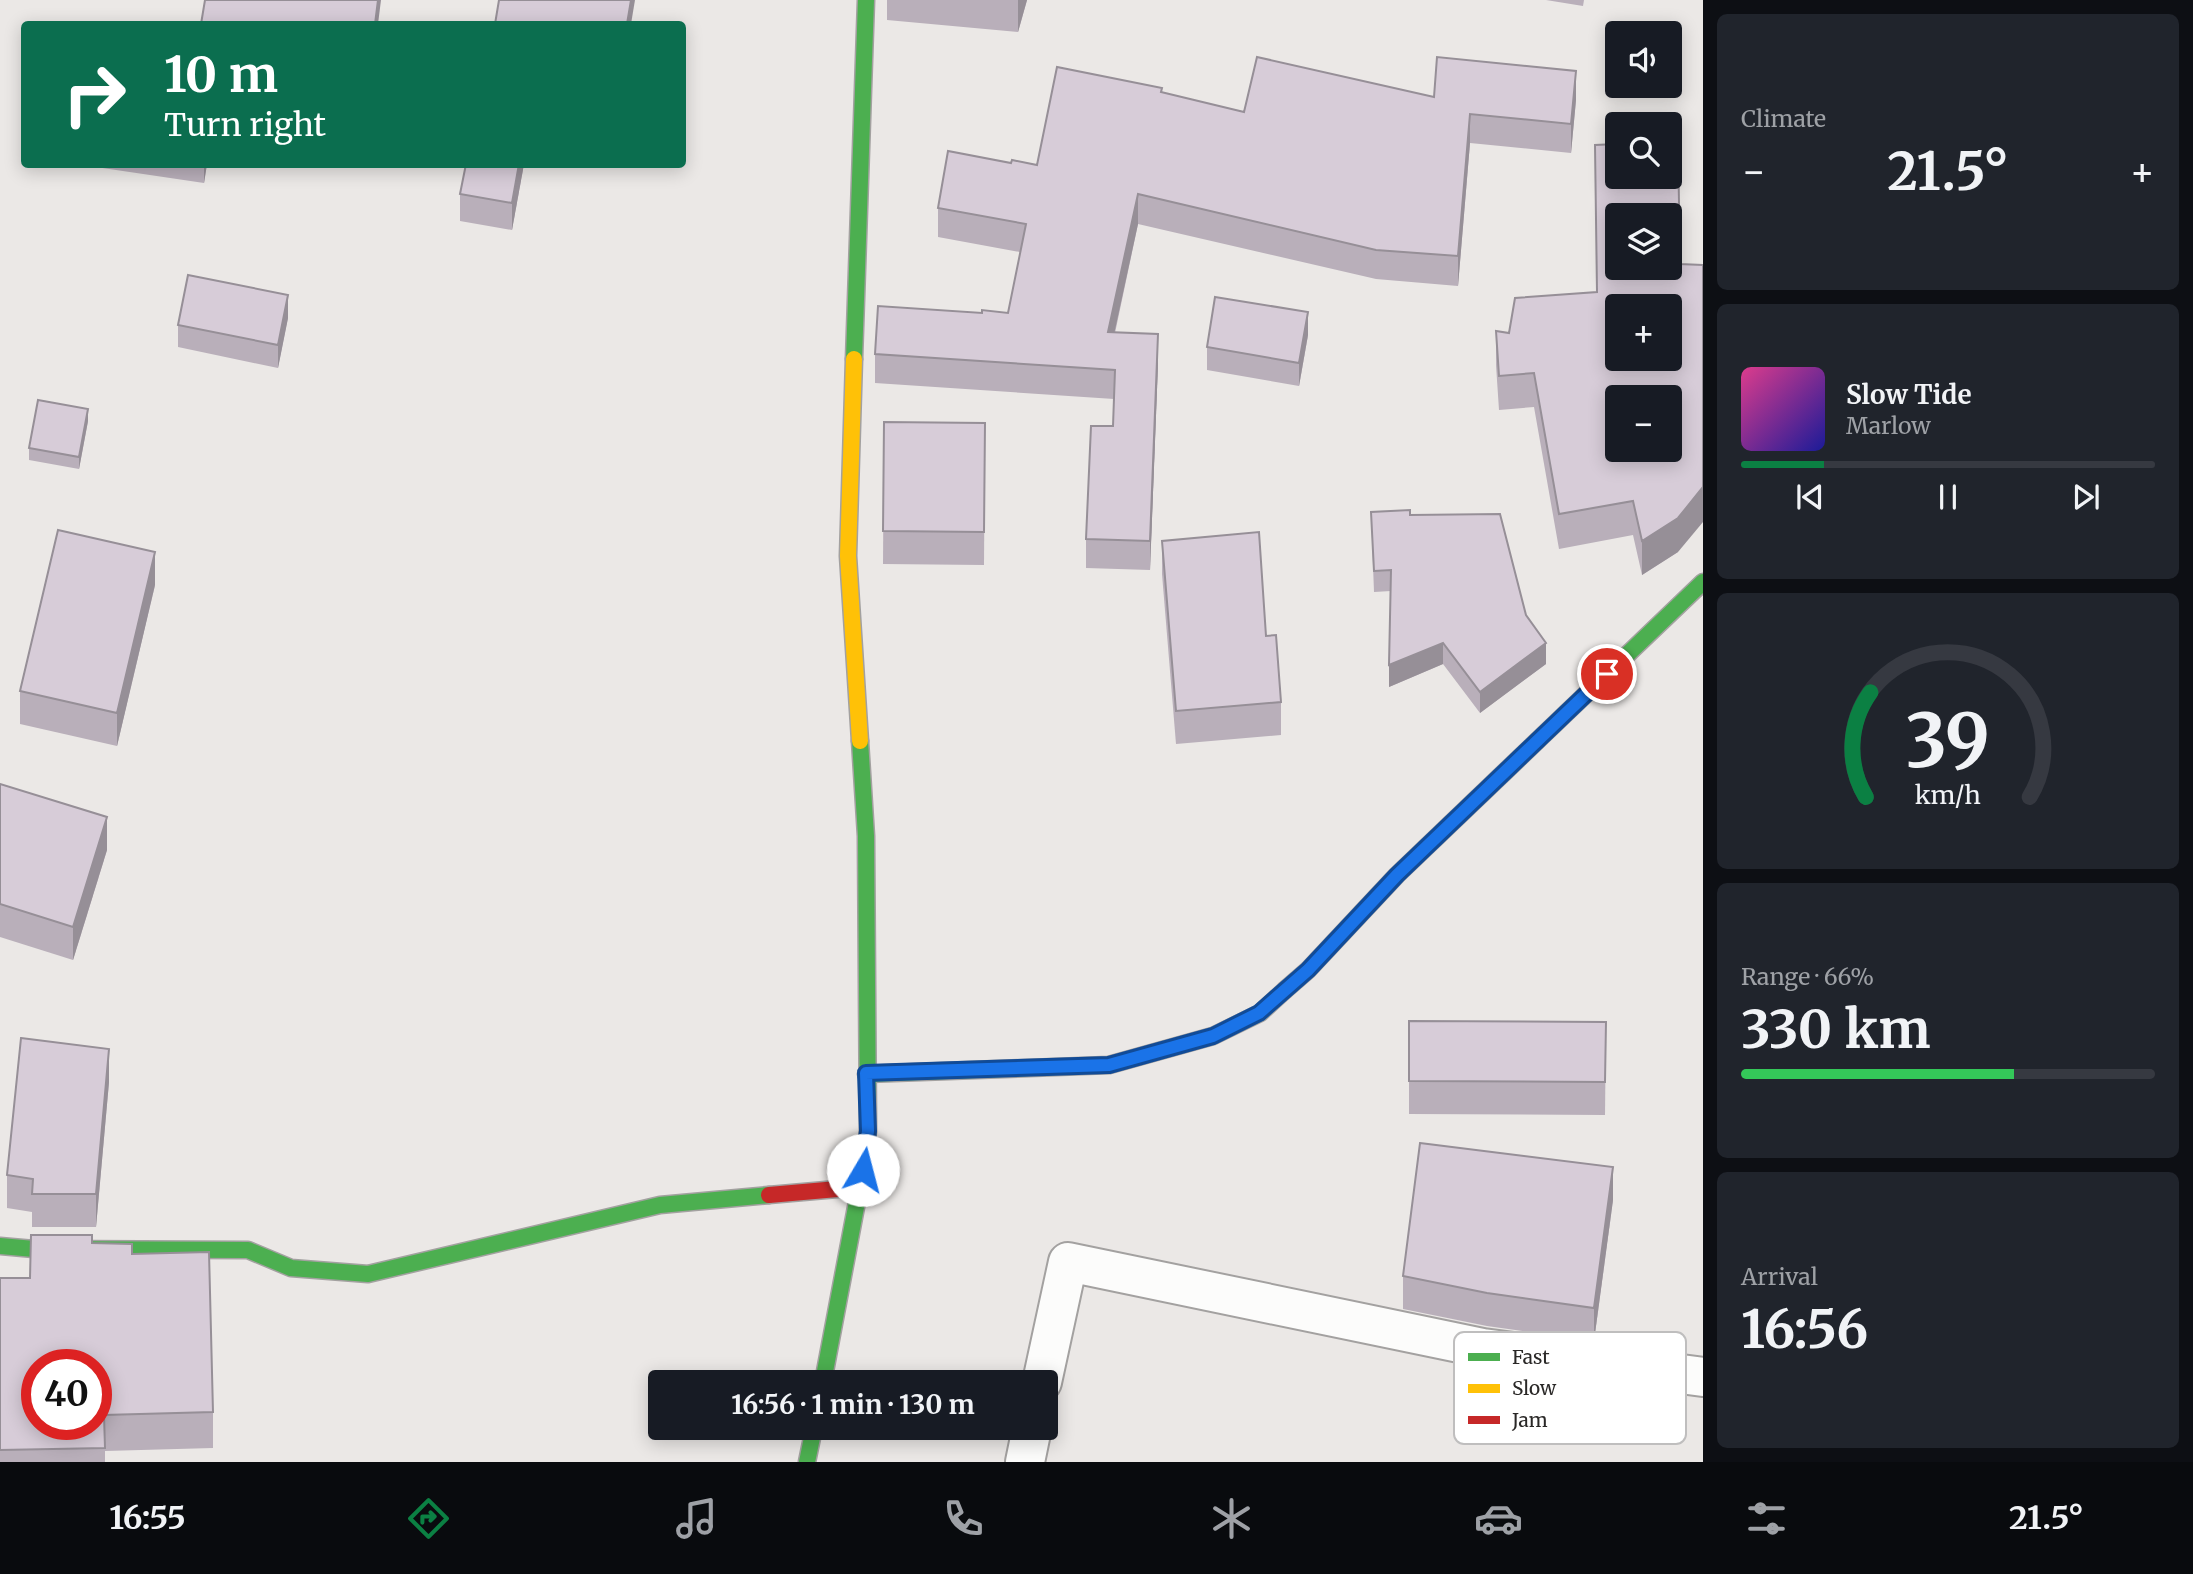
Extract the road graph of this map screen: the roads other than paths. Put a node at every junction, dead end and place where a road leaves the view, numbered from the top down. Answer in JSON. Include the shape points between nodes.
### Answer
{"nodes":[{"id":1,"x":866,"y":0,"type":"edge"},
{"id":2,"x":1703,"y":582,"type":"edge"},
{"id":3,"x":866,"y":1073,"type":"junction"},
{"id":4,"x":860,"y":1187,"type":"junction"},
{"id":5,"x":0,"y":1246,"type":"edge"},
{"id":6,"x":1454,"y":1342,"type":"edge"},
{"id":7,"x":824,"y":1370,"type":"edge"},
{"id":8,"x":1045,"y":1370,"type":"edge"},
{"id":9,"x":812,"y":1440,"type":"edge"},
{"id":10,"x":1030,"y":1440,"type":"edge"},
{"id":11,"x":807,"y":1462,"type":"edge"},
{"id":12,"x":1025,"y":1462,"type":"edge"}],
"edges":[{"from":1,"to":3,"type":"street","via":[[848,556],[866,836]]},
{"from":2,"to":3,"type":"street","via":[[1259,1013],[1213,1036],[1109,1065]]},
{"from":3,"to":4,"type":"street","via":[[868,1131]]},
{"from":4,"to":5,"type":"street","via":[[660,1205],[368,1274],[291,1268],[247,1250]]},
{"from":4,"to":7,"type":"street"},
{"from":6,"to":8,"type":"street","via":[[1068,1262]]},
{"from":9,"to":11,"type":"street"},
{"from":10,"to":12,"type":"street"}]}
